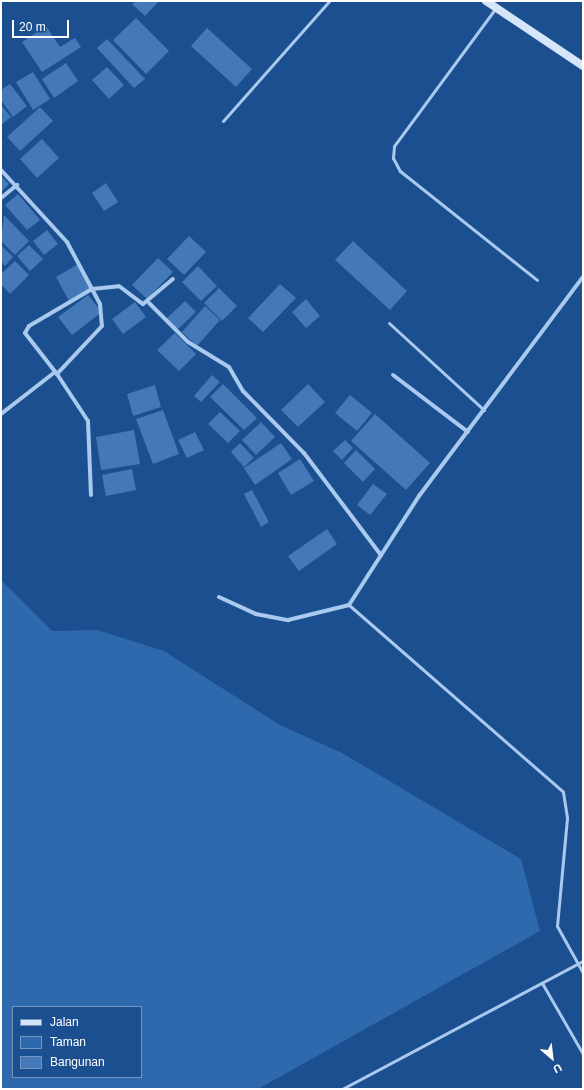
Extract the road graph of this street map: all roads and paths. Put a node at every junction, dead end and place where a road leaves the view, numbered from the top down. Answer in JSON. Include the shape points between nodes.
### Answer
{"nodes":[{"id":1,"x":329,"y":1,"type":"edge"},
{"id":2,"x":486,"y":1,"type":"edge"},
{"id":3,"x":496,"y":8,"type":"junction"},
{"id":4,"x":583,"y":66,"type":"edge"},
{"id":5,"x":223,"y":121,"type":"dead end"},
{"id":6,"x":1,"y":170,"type":"edge"},
{"id":7,"x":17,"y":185,"type":"junction"},
{"id":8,"x":1,"y":198,"type":"edge"},
{"id":9,"x":583,"y":277,"type":"edge"},
{"id":10,"x":173,"y":279,"type":"dead end"},
{"id":11,"x":537,"y":280,"type":"dead end"},
{"id":12,"x":92,"y":289,"type":"junction"},
{"id":13,"x":149,"y":303,"type":"junction"},
{"id":14,"x":390,"y":323,"type":"dead end"},
{"id":15,"x":56,"y":373,"type":"junction"},
{"id":16,"x":393,"y":375,"type":"dead end"},
{"id":17,"x":484,"y":410,"type":"junction"},
{"id":18,"x":1,"y":414,"type":"edge"},
{"id":19,"x":468,"y":432,"type":"junction"},
{"id":20,"x":91,"y":495,"type":"dead end"},
{"id":21,"x":381,"y":555,"type":"junction"},
{"id":22,"x":220,"y":597,"type":"dead end"},
{"id":23,"x":349,"y":605,"type":"junction"},
{"id":24,"x":583,"y":961,"type":"edge"},
{"id":25,"x":578,"y":964,"type":"junction"},
{"id":26,"x":583,"y":973,"type":"edge"},
{"id":27,"x":542,"y":983,"type":"junction"},
{"id":28,"x":583,"y":1054,"type":"edge"},
{"id":29,"x":342,"y":1089,"type":"edge"}],
"edges":[{"from":1,"to":5,"type":"lane"},
{"from":2,"to":3,"type":"main road"},
{"from":3,"to":4,"type":"main road"},
{"from":3,"to":11,"type":"lane","via":[[394,146],[393,158],[400,171]]},
{"from":6,"to":7,"type":"street"},
{"from":7,"to":8,"type":"street"},
{"from":7,"to":12,"type":"street","via":[[67,242]]},
{"from":9,"to":17,"type":"street"},
{"from":10,"to":13,"type":"street"},
{"from":12,"to":13,"type":"street","via":[[119,286],[139,303]]},
{"from":12,"to":15,"type":"street","via":[[100,304],[102,326]]},
{"from":12,"to":15,"type":"street","via":[[25,330]]},
{"from":13,"to":21,"type":"street","via":[[188,342],[229,367],[243,391],[304,453]]},
{"from":14,"to":17,"type":"lane"},
{"from":15,"to":18,"type":"street"},
{"from":15,"to":20,"type":"street","via":[[88,421]]},
{"from":16,"to":19,"type":"street"},
{"from":17,"to":19,"type":"street"},
{"from":19,"to":21,"type":"street"},
{"from":21,"to":23,"type":"street"},
{"from":22,"to":23,"type":"street","via":[[256,614],[288,620]]},
{"from":23,"to":25,"type":"lane","via":[[563,792],[567,818],[557,926]]},
{"from":24,"to":25,"type":"lane"},
{"from":25,"to":26,"type":"lane"},
{"from":25,"to":27,"type":"lane"},
{"from":27,"to":28,"type":"lane"},
{"from":27,"to":29,"type":"lane"}]}
